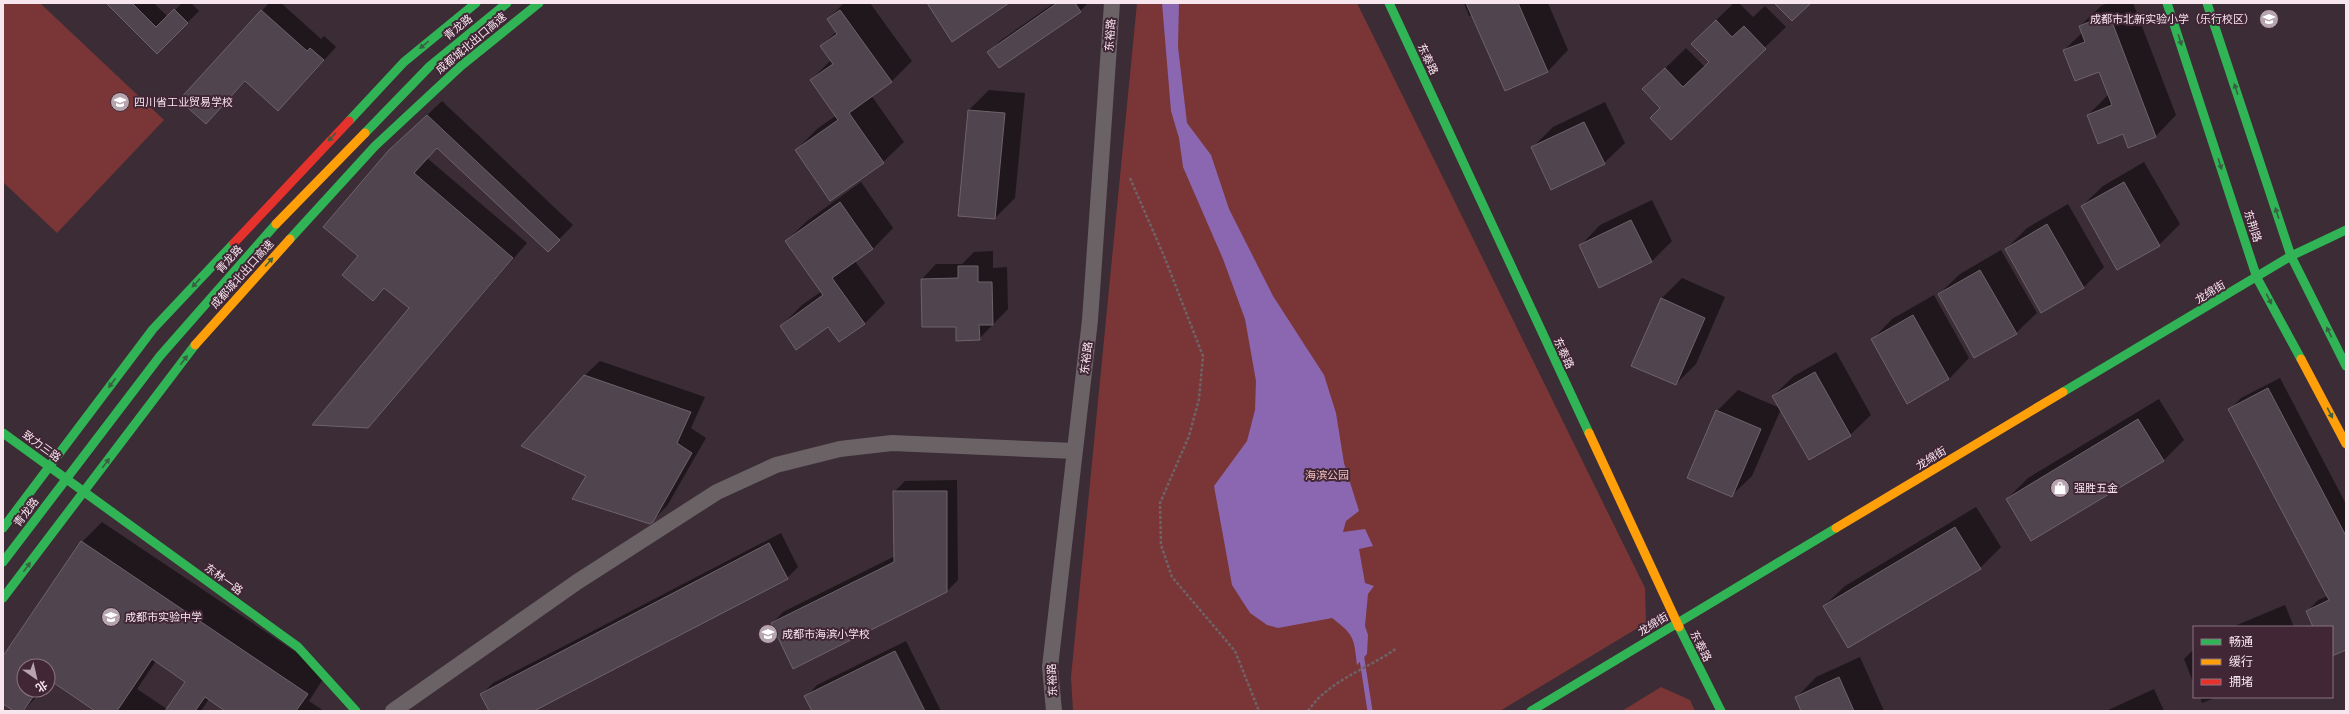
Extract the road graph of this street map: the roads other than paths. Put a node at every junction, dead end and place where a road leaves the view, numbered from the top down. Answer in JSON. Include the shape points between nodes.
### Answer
{"nodes":[{"id":1,"x":476,"y":3,"type":"edge"},
{"id":2,"x":507,"y":3,"type":"edge"},
{"id":3,"x":539,"y":3,"type":"edge"},
{"id":4,"x":1112,"y":3,"type":"edge"},
{"id":5,"x":1389,"y":3,"type":"edge"},
{"id":6,"x":2167,"y":3,"type":"edge"},
{"id":7,"x":2207,"y":3,"type":"edge"},
{"id":8,"x":2346,"y":230,"type":"edge"},
{"id":9,"x":2291,"y":256,"type":"junction"},
{"id":10,"x":2257,"y":278,"type":"junction"},
{"id":11,"x":2346,"y":366,"type":"edge"},
{"id":12,"x":3,"y":433,"type":"edge"},
{"id":13,"x":2346,"y":444,"type":"edge"},
{"id":14,"x":1075,"y":451,"type":"junction"},
{"id":15,"x":66,"y":479,"type":"junction"},
{"id":16,"x":3,"y":528,"type":"edge"},
{"id":17,"x":3,"y":562,"type":"edge"},
{"id":18,"x":3,"y":598,"type":"edge"},
{"id":19,"x":1677,"y":624,"type":"junction"},
{"id":20,"x":356,"y":711,"type":"edge"},
{"id":21,"x":393,"y":711,"type":"edge"},
{"id":22,"x":1054,"y":711,"type":"edge"},
{"id":23,"x":1531,"y":711,"type":"edge"},
{"id":24,"x":1721,"y":711,"type":"edge"}],
"edges":[{"from":1,"to":16,"type":"main road","one_way":true,"bridge":true,"via":[[404,62],[153,329]]},
{"from":2,"to":15,"type":"main road","name":"青龙路","via":[[430,66],[288,211],[160,356]]},
{"from":18,"to":3,"type":"main road","name":"成都城北出口高速","one_way":true,"bridge":true,"via":[[207,330],[375,146],[461,66]]},
{"from":4,"to":14,"type":"street","name":"东裕路","via":[[1090,320]]},
{"from":5,"to":19,"type":"main road","name":"东泰路"},
{"from":6,"to":10,"type":"main road","name":"东荆路","one_way":true},
{"from":9,"to":7,"type":"main road","one_way":true},
{"from":8,"to":9,"type":"main road","name":"龙绵街"},
{"from":9,"to":10,"type":"main road","name":"龙绵街"},
{"from":11,"to":9,"type":"main road","one_way":true},
{"from":10,"to":13,"type":"main road","name":"东荆路","one_way":true},
{"from":10,"to":19,"type":"main road","name":"龙绵街"},
{"from":12,"to":15,"type":"main road","name":"致力三路"},
{"from":14,"to":21,"type":"street","via":[[892,443],[840,449],[776,465],[717,492],[590,573]]},
{"from":14,"to":22,"type":"street","name":"东裕路","via":[[1050,667]]},
{"from":15,"to":17,"type":"main road","name":"青龙路"},
{"from":15,"to":20,"type":"main road","name":"东林一路","via":[[298,646]]},
{"from":19,"to":23,"type":"main road","name":"龙绵街"},
{"from":19,"to":24,"type":"main road","name":"东泰路"}]}
